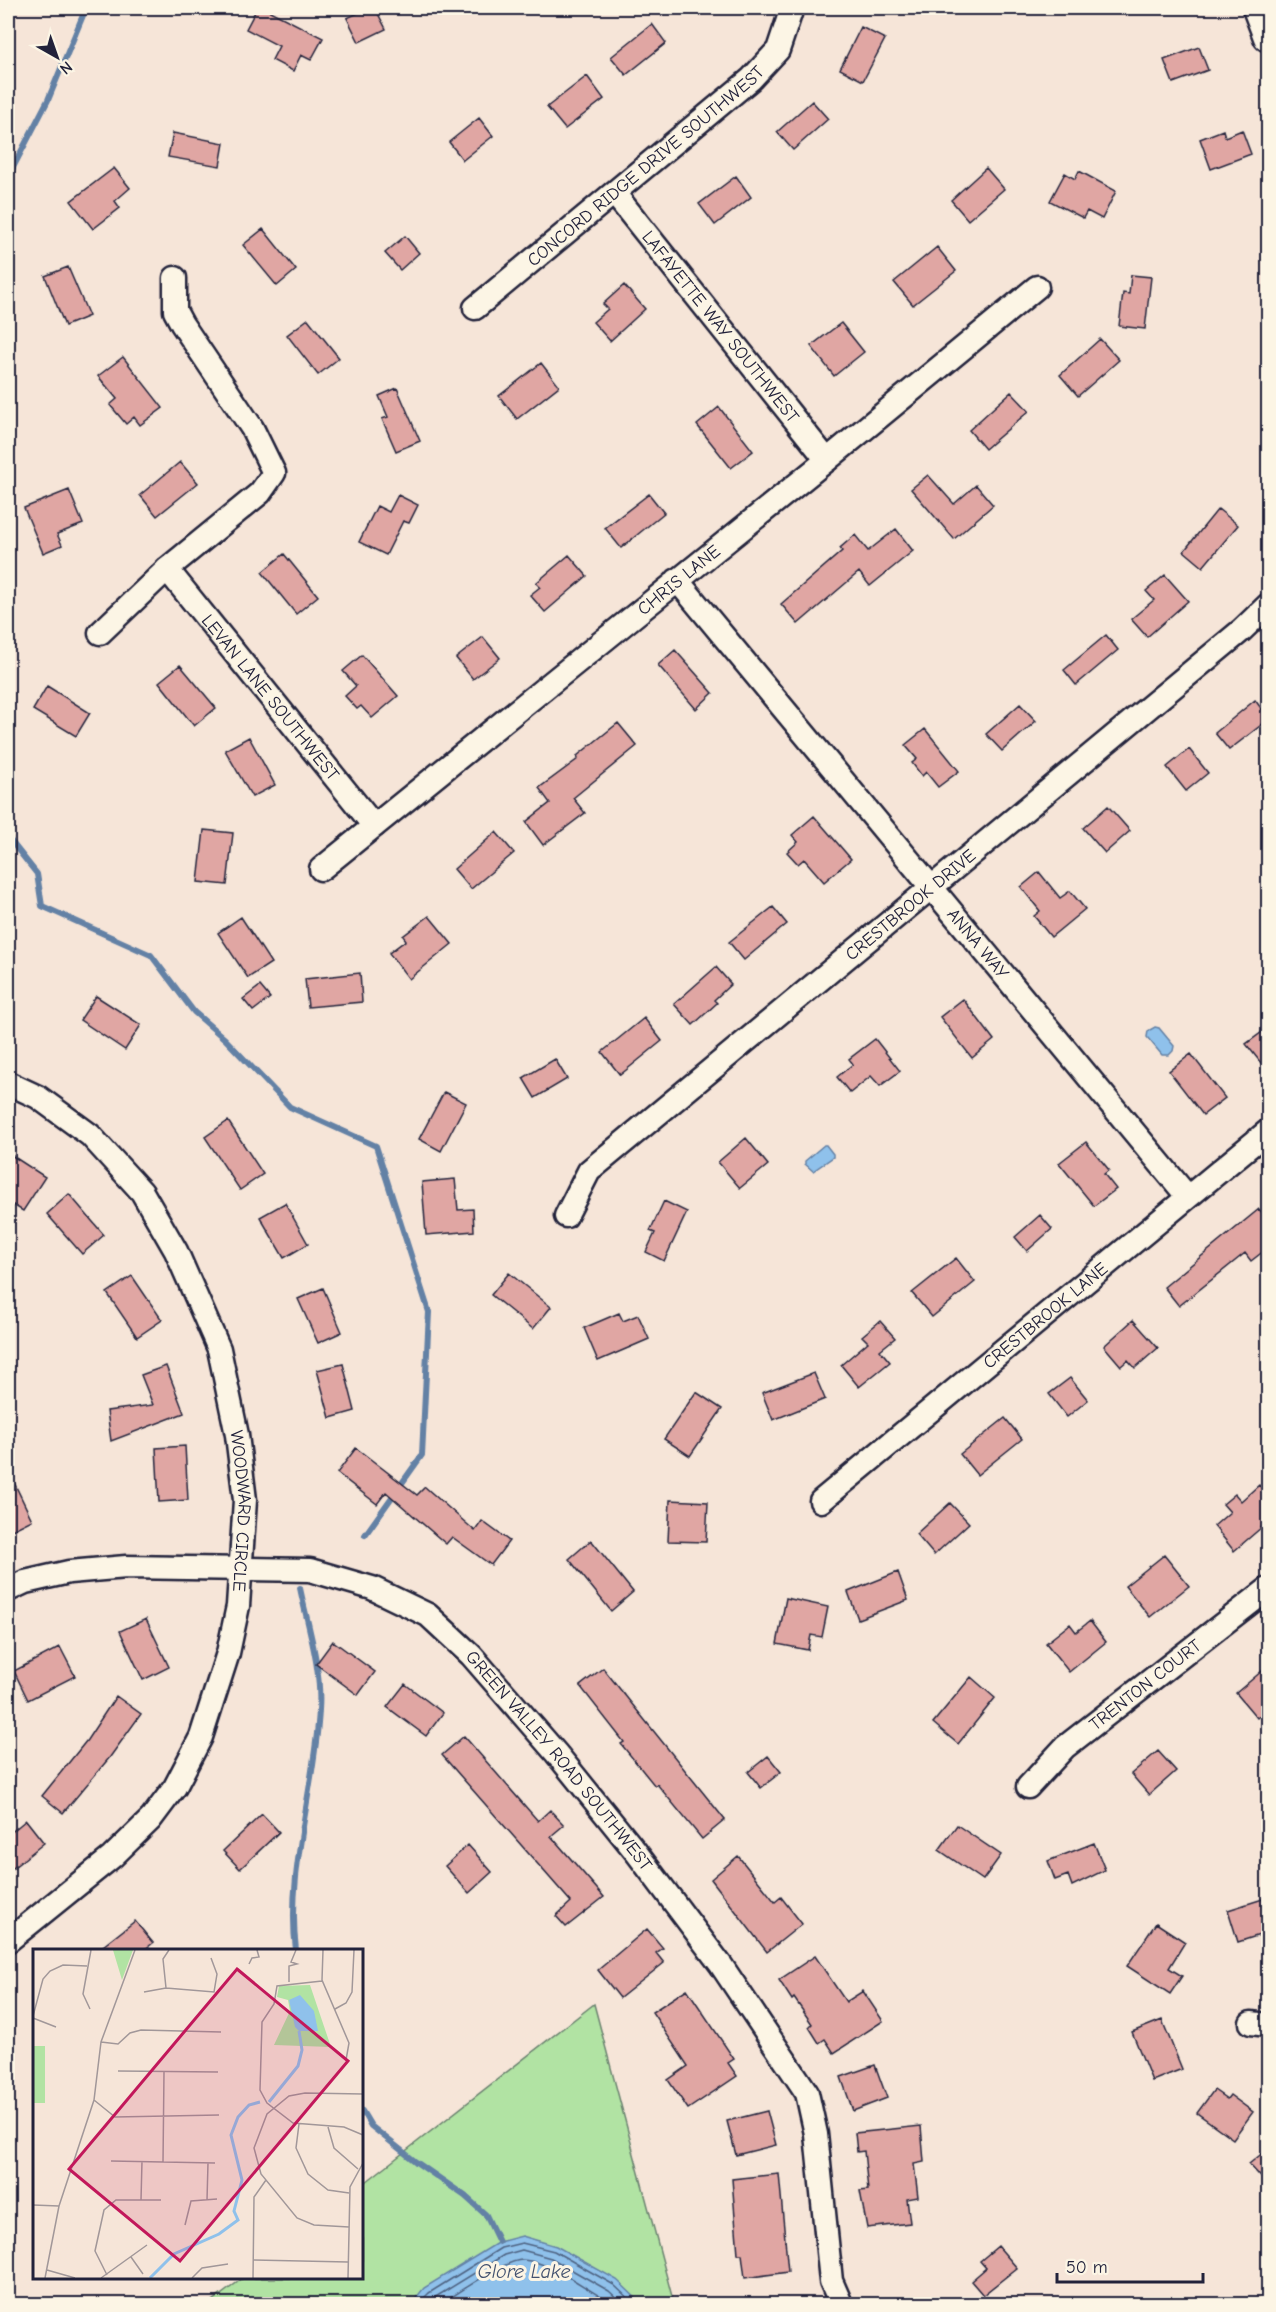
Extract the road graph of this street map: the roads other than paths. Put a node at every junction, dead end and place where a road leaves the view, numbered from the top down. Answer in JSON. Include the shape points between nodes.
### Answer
{"nodes":[{"id":1,"x":792,"y":8,"type":"edge"},
{"id":2,"x":1257,"y":8,"type":"edge"},
{"id":3,"x":1269,"y":37,"type":"edge"},
{"id":4,"x":614,"y":193,"type":"junction"},
{"id":5,"x":175,"y":278,"type":"dead end"},
{"id":6,"x":1036,"y":287,"type":"dead end"},
{"id":7,"x":475,"y":308,"type":"dead end"},
{"id":8,"x":827,"y":460,"type":"junction"},
{"id":9,"x":167,"y":569,"type":"junction"},
{"id":10,"x":677,"y":580,"type":"junction"},
{"id":11,"x":1269,"y":605,"type":"edge"},
{"id":12,"x":100,"y":633,"type":"dead end"},
{"id":13,"x":374,"y":826,"type":"junction"},
{"id":14,"x":321,"y":869,"type":"dead end"},
{"id":15,"x":933,"y":888,"type":"junction"},
{"id":16,"x":8,"y":1083,"type":"edge"},
{"id":17,"x":1269,"y":1131,"type":"edge"},
{"id":18,"x":1187,"y":1196,"type":"junction"},
{"id":19,"x":566,"y":1216,"type":"dead end"},
{"id":20,"x":820,"y":1501,"type":"dead end"},
{"id":21,"x":239,"y":1569,"type":"junction"},
{"id":22,"x":1269,"y":1588,"type":"edge"},
{"id":23,"x":8,"y":1590,"type":"edge"},
{"id":24,"x":1028,"y":1787,"type":"dead end"},
{"id":25,"x":8,"y":1941,"type":"edge"},
{"id":26,"x":841,"y":2304,"type":"edge"}],
"edges":[{"from":1,"to":4,"type":"street","name":"CONCORD RIDGE DRIVE SOUTHWEST","via":[[778,50],[751,79]]},
{"from":2,"to":3,"type":"street"},
{"from":4,"to":7,"type":"street","name":"CONCORD RIDGE DRIVE SOUTHWEST"},
{"from":4,"to":8,"type":"street","name":"LAFAYETTE WAY SOUTHWEST"},
{"from":5,"to":9,"type":"street","via":[[176,311],[182,324],[252,428],[273,473],[260,493]]},
{"from":6,"to":8,"type":"street","name":"CHRIS LANE"},
{"from":8,"to":10,"type":"street","name":"CHRIS LANE"},
{"from":9,"to":12,"type":"street"},
{"from":9,"to":13,"type":"street","name":"LEVAN LANE SOUTHWEST"},
{"from":10,"to":13,"type":"street","name":"CHRIS LANE"},
{"from":10,"to":15,"type":"street","name":"ANNA WAY"},
{"from":11,"to":15,"type":"street","name":"CRESTBROOK DRIVE"},
{"from":13,"to":14,"type":"street","name":"CHRIS LANE"},
{"from":15,"to":18,"type":"street","name":"ANNA WAY"},
{"from":15,"to":19,"type":"street","name":"CRESTBROOK DRIVE","via":[[589,1171]]},
{"from":16,"to":21,"type":"street","name":"WOODWARD CIRCLE","via":[[38,1097],[90,1135],[142,1192],[176,1251],[219,1349],[237,1435],[245,1494]]},
{"from":17,"to":18,"type":"street","name":"CRESTBROOK LANE"},
{"from":18,"to":20,"type":"street","name":"CRESTBROOK LANE"},
{"from":21,"to":23,"type":"street","name":"GREEN VALLEY ROAD SOUTHWEST","via":[[126,1567],[69,1572]]},
{"from":21,"to":25,"type":"street","name":"WOODWARD CIRCLE","via":[[238,1606],[228,1653],[201,1737],[175,1787],[151,1819],[112,1857]]},
{"from":21,"to":26,"type":"street","name":"GREEN VALLEY ROAD SOUTHWEST","via":[[310,1570],[372,1588],[428,1615],[471,1655],[556,1753],[721,1965],[807,2093],[816,2134],[831,2281]]},
{"from":22,"to":24,"type":"street","name":"TRENTON COURT","via":[[1065,1747]]}]}
